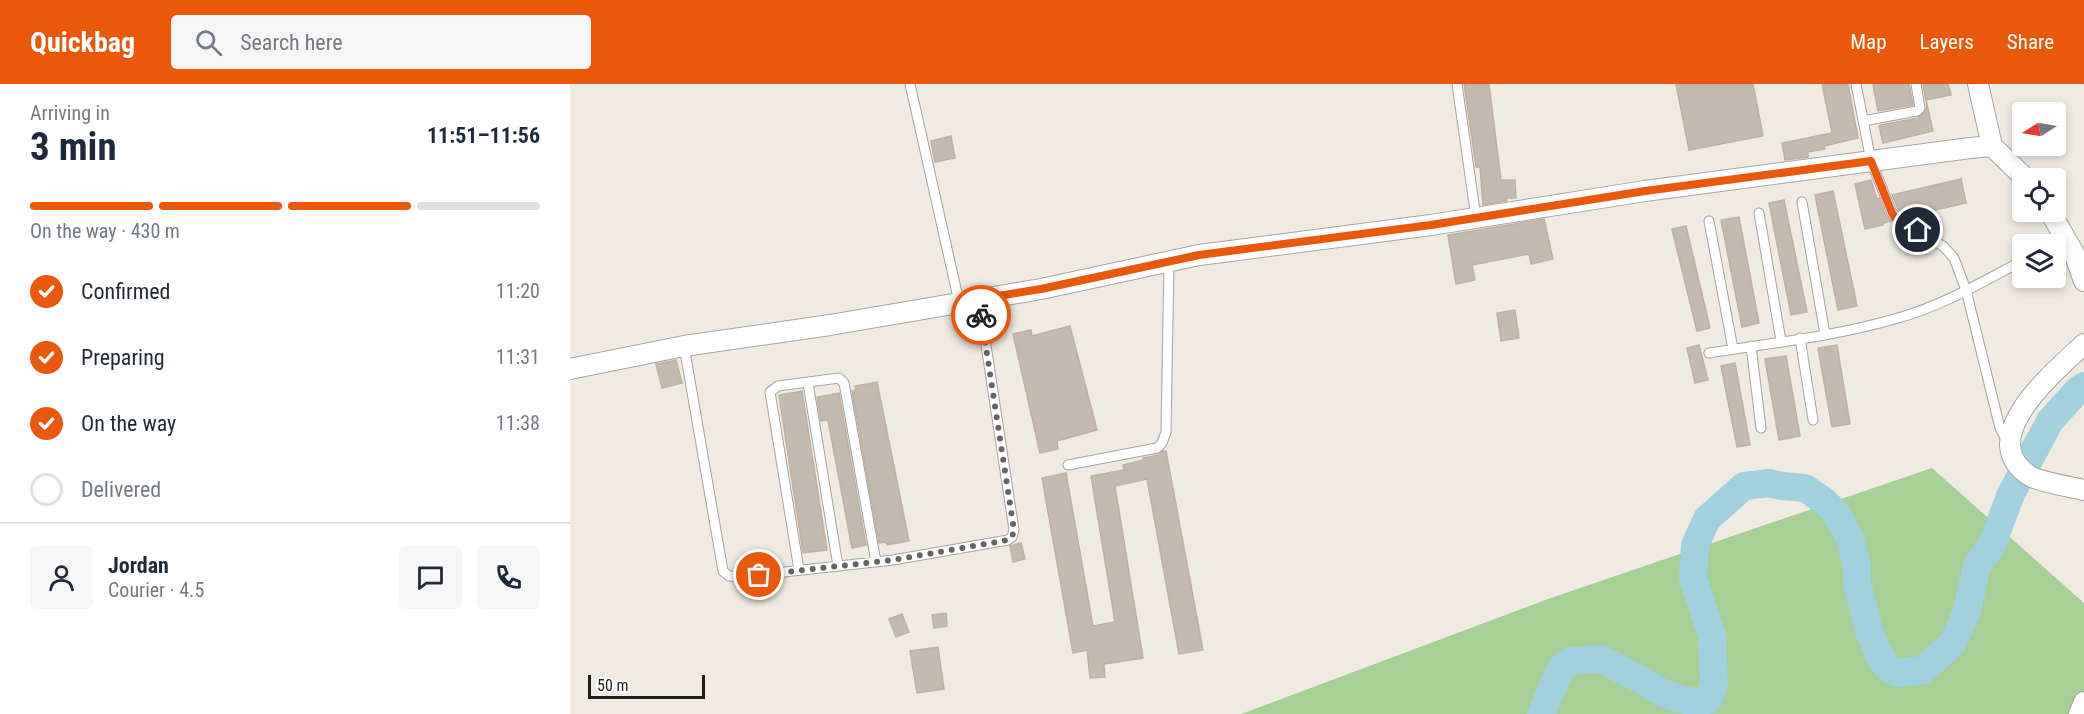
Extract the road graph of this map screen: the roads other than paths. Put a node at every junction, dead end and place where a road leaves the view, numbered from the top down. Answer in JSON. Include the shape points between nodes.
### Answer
{"nodes":[{"id":1,"x":910,"y":84,"type":"edge"},
{"id":2,"x":1457,"y":84,"type":"edge"},
{"id":3,"x":1856,"y":84,"type":"edge"},
{"id":4,"x":1916,"y":84,"type":"edge"},
{"id":5,"x":1978,"y":84,"type":"edge"},
{"id":6,"x":1863,"y":121,"type":"junction"},
{"id":7,"x":1992,"y":146,"type":"junction"},
{"id":8,"x":1871,"y":161,"type":"junction"},
{"id":9,"x":2015,"y":168,"type":"edge"},
{"id":10,"x":1802,"y":202,"type":"dead end"},
{"id":11,"x":1759,"y":213,"type":"dead end"},
{"id":12,"x":1476,"y":218,"type":"junction"},
{"id":13,"x":1709,"y":221,"type":"dead end"},
{"id":14,"x":2066,"y":247,"type":"edge"},
{"id":15,"x":1169,"y":261,"type":"junction"},
{"id":16,"x":2012,"y":266,"type":"edge"},
{"id":17,"x":2083,"y":276,"type":"edge"},
{"id":18,"x":1966,"y":290,"type":"junction"},
{"id":19,"x":979,"y":299,"type":"junction"},
{"id":20,"x":959,"y":302,"type":"junction"},
{"id":21,"x":1825,"y":334,"type":"junction"},
{"id":22,"x":1800,"y":338,"type":"junction"},
{"id":23,"x":1781,"y":341,"type":"junction"},
{"id":24,"x":2084,"y":344,"type":"edge"},
{"id":25,"x":684,"y":346,"type":"junction"},
{"id":26,"x":1751,"y":346,"type":"junction"},
{"id":27,"x":1733,"y":349,"type":"junction"},
{"id":28,"x":1709,"y":353,"type":"dead end"},
{"id":29,"x":570,"y":369,"type":"edge"},
{"id":30,"x":808,"y":383,"type":"junction"},
{"id":31,"x":1813,"y":420,"type":"dead end"},
{"id":32,"x":1761,"y":428,"type":"dead end"},
{"id":33,"x":2020,"y":463,"type":"junction"},
{"id":34,"x":1068,"y":465,"type":"dead end"},
{"id":35,"x":2084,"y":490,"type":"edge"},
{"id":36,"x":876,"y":561,"type":"junction"},
{"id":37,"x":838,"y":566,"type":"junction"},
{"id":38,"x":799,"y":570,"type":"junction"},
{"id":39,"x":2084,"y":702,"type":"edge"},
{"id":40,"x":2079,"y":714,"type":"edge"}],
"edges":[{"from":1,"to":20,"type":"lane"},
{"from":2,"to":12,"type":"lane"},
{"from":3,"to":6,"type":"lane"},
{"from":4,"to":6,"type":"lane","via":[[1920,108],[1917,111]]},
{"from":5,"to":7,"type":"street"},
{"from":6,"to":8,"type":"lane"},
{"from":7,"to":8,"type":"street"},
{"from":7,"to":9,"type":"street"},
{"from":8,"to":12,"type":"street"},
{"from":8,"to":18,"type":"lane","via":[[1892,213],[1943,246],[1954,258]]},
{"from":10,"to":21,"type":"lane"},
{"from":11,"to":23,"type":"lane"},
{"from":12,"to":15,"type":"street"},
{"from":13,"to":27,"type":"lane"},
{"from":14,"to":17,"type":"street","via":[[2074,253]]},
{"from":15,"to":19,"type":"street"},
{"from":15,"to":34,"type":"lane","via":[[1166,432],[1162,443],[1157,448]]},
{"from":16,"to":18,"type":"lane"},
{"from":18,"to":21,"type":"lane","via":[[1899,318]]},
{"from":18,"to":33,"type":"lane","via":[[2000,428]]},
{"from":19,"to":20,"type":"street"},
{"from":19,"to":36,"type":"lane","via":[[1012,537]]},
{"from":20,"to":25,"type":"street"},
{"from":21,"to":22,"type":"lane"},
{"from":22,"to":23,"type":"lane"},
{"from":22,"to":31,"type":"lane"},
{"from":23,"to":26,"type":"lane"},
{"from":24,"to":33,"type":"street","via":[[2039,387],[2017,418],[2010,434]]},
{"from":25,"to":29,"type":"street"},
{"from":25,"to":38,"type":"lane","via":[[723,571],[739,577]]},
{"from":26,"to":27,"type":"lane"},
{"from":26,"to":32,"type":"lane"},
{"from":27,"to":28,"type":"lane"},
{"from":30,"to":36,"type":"lane","via":[[839,378],[844,383]]},
{"from":30,"to":37,"type":"lane"},
{"from":30,"to":38,"type":"lane","via":[[778,386],[770,392]]},
{"from":33,"to":35,"type":"street"},
{"from":36,"to":37,"type":"lane"},
{"from":37,"to":38,"type":"lane"},
{"from":39,"to":40,"type":"street"}]}
